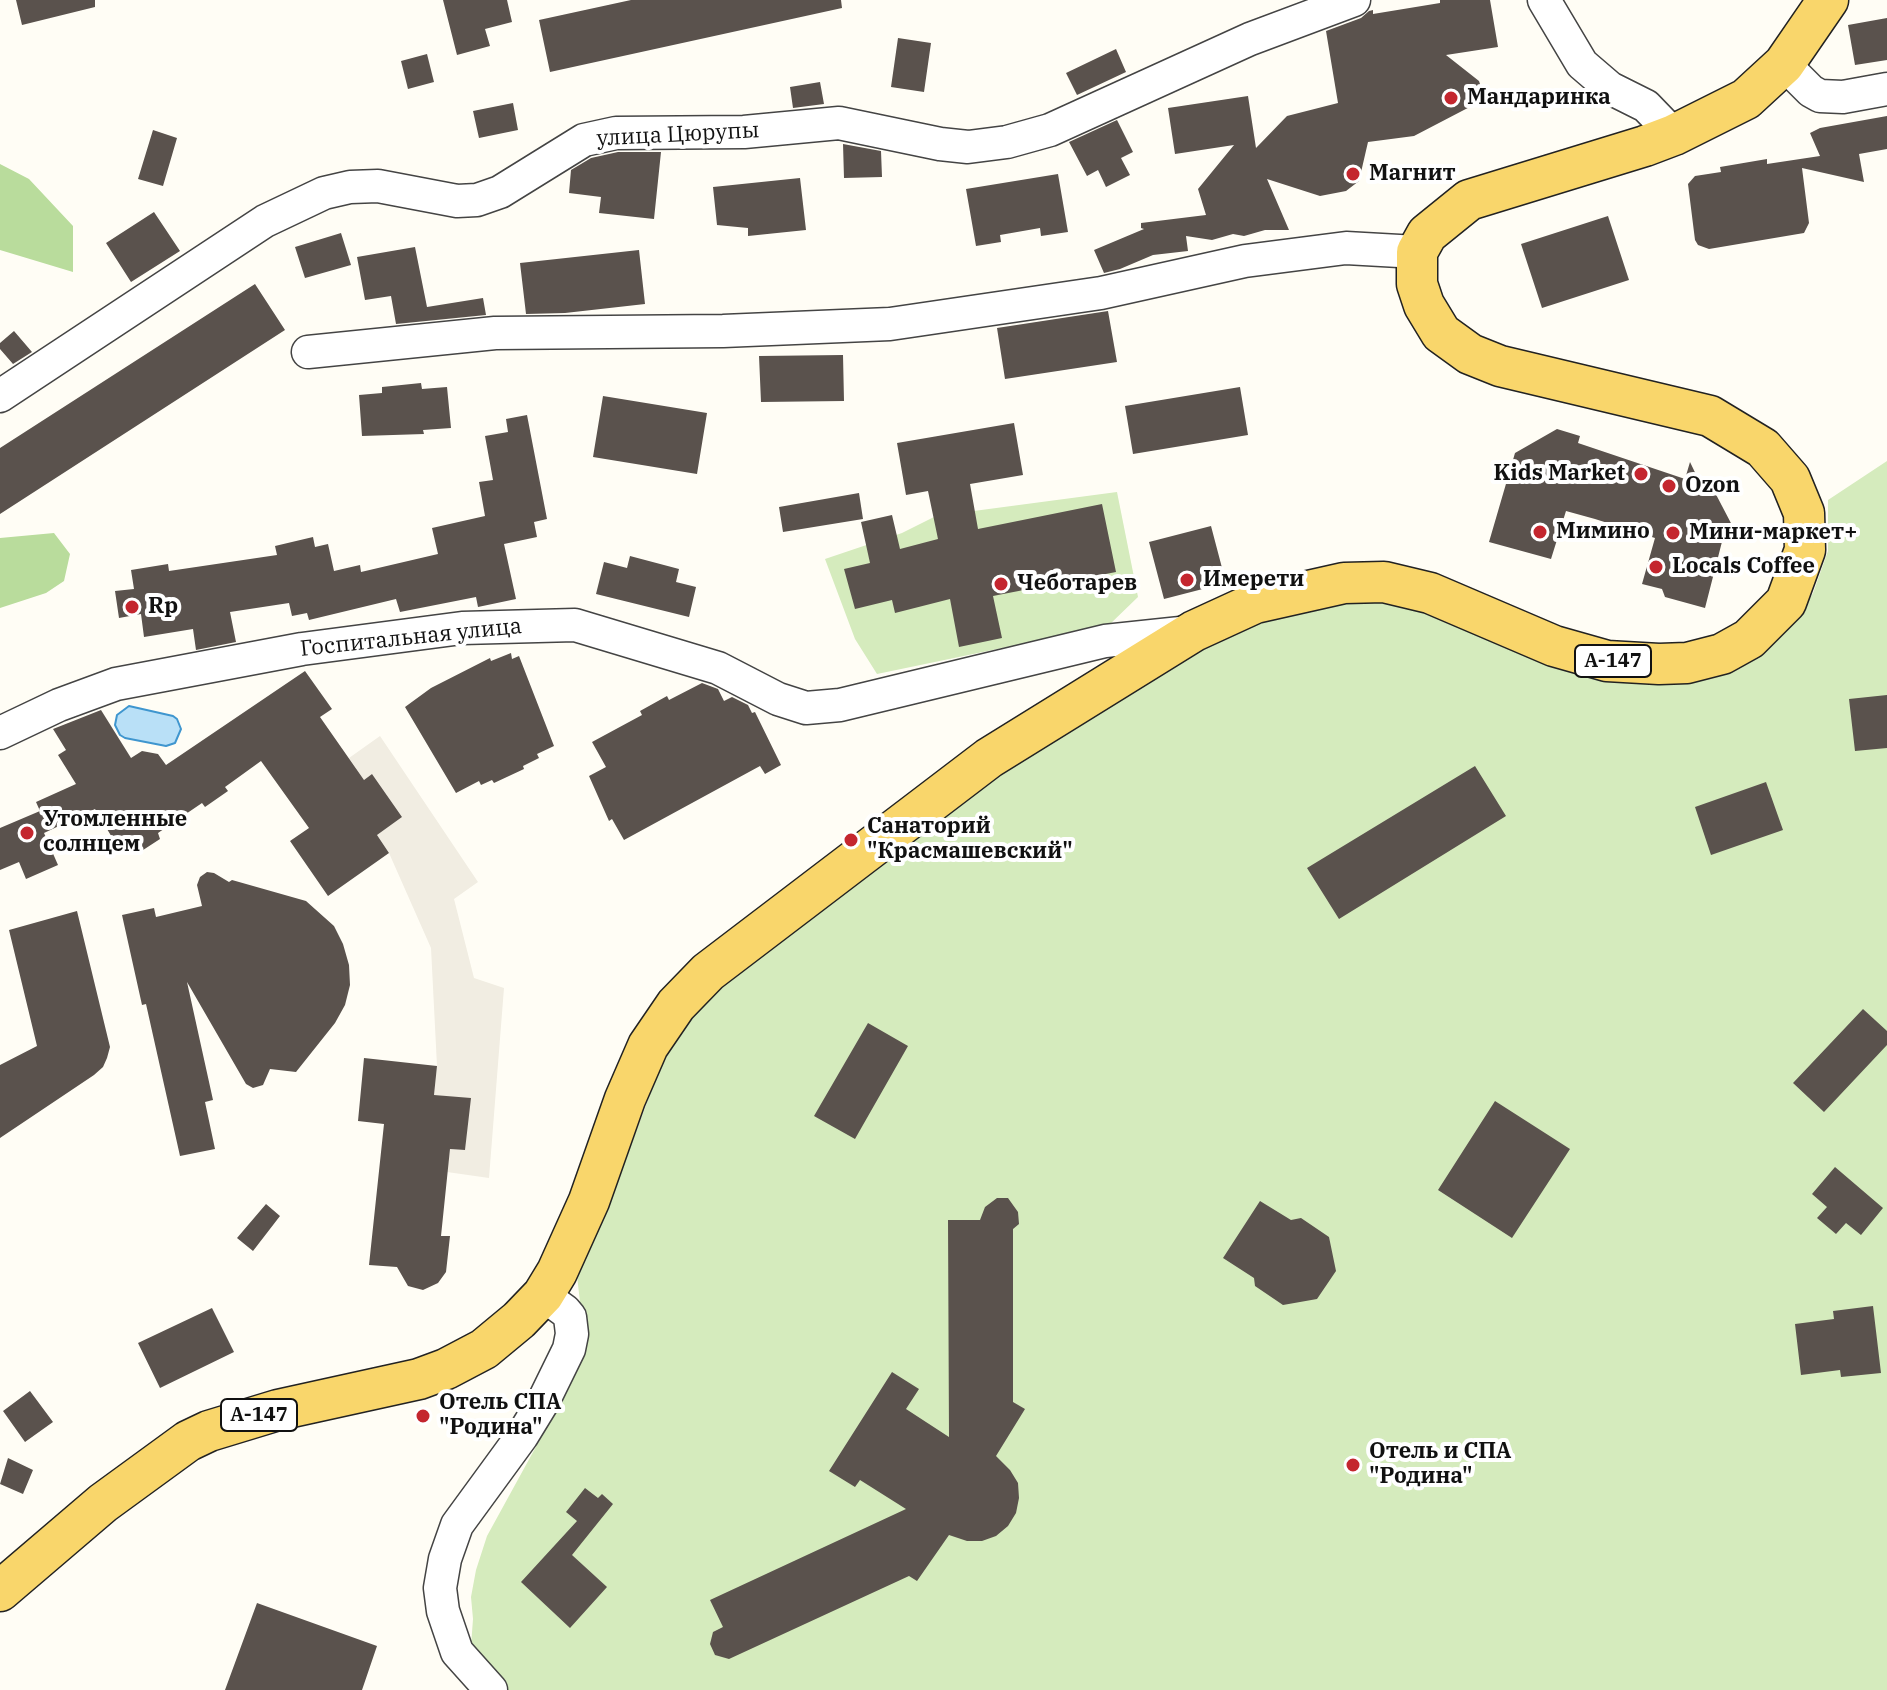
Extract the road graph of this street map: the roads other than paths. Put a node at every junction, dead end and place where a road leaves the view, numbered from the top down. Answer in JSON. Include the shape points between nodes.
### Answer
{"nodes":[{"id":1,"x":1354,"y":0,"type":"edge"},
{"id":2,"x":1544,"y":0,"type":"edge"},
{"id":3,"x":1828,"y":0,"type":"edge"},
{"id":4,"x":1784,"y":64,"type":"junction"},
{"id":5,"x":1887,"y":89,"type":"edge"},
{"id":6,"x":1674,"y":135,"type":"junction"},
{"id":7,"x":1417,"y":252,"type":"junction"},
{"id":8,"x":308,"y":352,"type":"dead end"},
{"id":9,"x":0,"y":396,"type":"edge"},
{"id":10,"x":1194,"y":631,"type":"junction"},
{"id":11,"x":0,"y":733,"type":"edge"},
{"id":12,"x":543,"y":1295,"type":"junction"},
{"id":13,"x":0,"y":1591,"type":"edge"},
{"id":14,"x":491,"y":1690,"type":"edge"}],
"edges":[{"from":1,"to":9,"type":"street","name":"улица Цюрупы","via":[[1250,39],[1050,130],[1007,142],[940,144],[839,123],[744,132],[616,133],[584,140],[500,192],[477,200],[378,186],[324,193],[265,221]]},
{"from":2,"to":6,"type":"street","via":[[1582,64],[1610,88],[1646,106]]},
{"from":3,"to":4,"type":"main road"},
{"from":4,"to":5,"type":"street","via":[[1820,96]]},
{"from":4,"to":6,"type":"main road","via":[[1746,99]]},
{"from":6,"to":7,"type":"main road","via":[[1469,200],[1427,234]]},
{"from":7,"to":8,"type":"street","via":[[1346,248],[1245,261],[1101,293],[890,324],[495,333]]},
{"from":7,"to":10,"type":"main road","number":"А-147","via":[[1417,284],[1424,305],[1441,333],[1470,354],[1500,366],[1710,416],[1763,448],[1790,479],[1804,513],[1805,550],[1786,602],[1749,639],[1722,654],[1687,663],[1607,661],[1554,646],[1430,593],[1384,582],[1344,583],[1255,603]]},
{"from":10,"to":11,"type":"street","name":"Госпитальная улица","via":[[1105,641],[840,705],[806,708],[718,668],[575,625],[462,628],[302,649],[116,684]]},
{"from":10,"to":12,"type":"main road","number":"А-147","via":[[989,758],[708,972],[676,1005],[648,1046],[589,1201]]},
{"from":12,"to":13,"type":"main road","number":"А-147","via":[[484,1349],[446,1369],[278,1410],[188,1441],[103,1503]]},
{"from":12,"to":14,"type":"street","via":[[570,1317],[569,1349],[522,1436],[457,1525],[440,1588],[457,1652]]}]}
